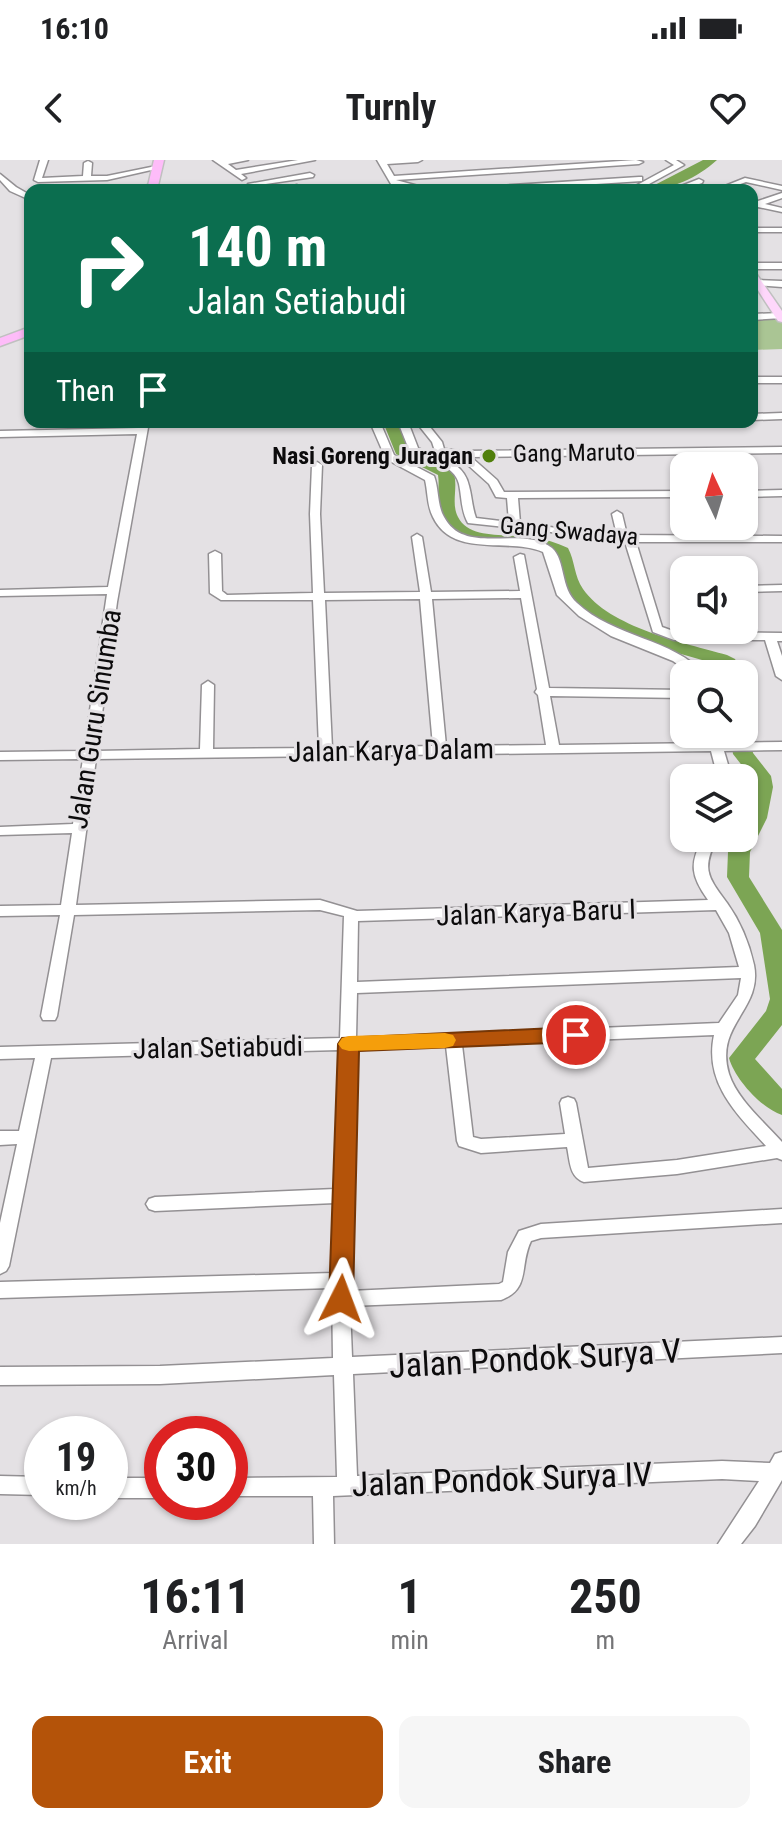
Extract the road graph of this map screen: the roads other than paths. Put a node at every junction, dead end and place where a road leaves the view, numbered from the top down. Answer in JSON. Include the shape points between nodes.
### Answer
{"nodes":[{"id":1,"x":44,"y":160,"type":"edge"},
{"id":2,"x":244,"y":160,"type":"edge"},
{"id":3,"x":311,"y":160,"type":"edge"},
{"id":4,"x":372,"y":160,"type":"edge"},
{"id":5,"x":418,"y":160,"type":"edge"},
{"id":6,"x":382,"y":161,"type":"edge"},
{"id":7,"x":637,"y":161,"type":"edge"},
{"id":8,"x":219,"y":162,"type":"edge"},
{"id":9,"x":674,"y":162,"type":"edge"},
{"id":10,"x":88,"y":163,"type":"dead end"},
{"id":11,"x":158,"y":164,"type":"edge"},
{"id":12,"x":234,"y":173,"type":"junction"},
{"id":13,"x":310,"y":175,"type":"dead end"},
{"id":14,"x":0,"y":176,"type":"edge"},
{"id":15,"x":390,"y":178,"type":"junction"},
{"id":16,"x":87,"y":179,"type":"junction"},
{"id":17,"x":639,"y":179,"type":"junction"},
{"id":18,"x":699,"y":181,"type":"dead end"},
{"id":19,"x":153,"y":184,"type":"edge"},
{"id":20,"x":252,"y":184,"type":"joint"},
{"id":21,"x":388,"y":184,"type":"edge"},
{"id":22,"x":399,"y":184,"type":"edge"},
{"id":23,"x":568,"y":184,"type":"edge"},
{"id":24,"x":629,"y":184,"type":"edge"},
{"id":25,"x":645,"y":184,"type":"edge"},
{"id":26,"x":693,"y":184,"type":"edge"},
{"id":27,"x":734,"y":184,"type":"edge"},
{"id":28,"x":782,"y":188,"type":"edge"},
{"id":29,"x":24,"y":195,"type":"edge"},
{"id":30,"x":782,"y":195,"type":"edge"},
{"id":31,"x":758,"y":204,"type":"edge"},
{"id":32,"x":758,"y":206,"type":"edge"},
{"id":33,"x":782,"y":210,"type":"edge"},
{"id":34,"x":758,"y":230,"type":"edge"},
{"id":35,"x":782,"y":230,"type":"edge"},
{"id":36,"x":758,"y":266,"type":"edge"},
{"id":37,"x":782,"y":266,"type":"edge"},
{"id":38,"x":758,"y":280,"type":"edge"},
{"id":39,"x":782,"y":284,"type":"edge"},
{"id":40,"x":758,"y":285,"type":"edge"},
{"id":41,"x":780,"y":315,"type":"edge"},
{"id":42,"x":758,"y":317,"type":"edge"},
{"id":43,"x":24,"y":333,"type":"edge"},
{"id":44,"x":0,"y":342,"type":"edge"},
{"id":45,"x":758,"y":380,"type":"edge"},
{"id":46,"x":782,"y":380,"type":"edge"},
{"id":47,"x":782,"y":416,"type":"edge"},
{"id":48,"x":758,"y":417,"type":"edge"},
{"id":49,"x":107,"y":428,"type":"edge"},
{"id":50,"x":143,"y":428,"type":"edge"},
{"id":51,"x":378,"y":428,"type":"edge"},
{"id":52,"x":405,"y":428,"type":"edge"},
{"id":53,"x":426,"y":428,"type":"edge"},
{"id":54,"x":0,"y":434,"type":"edge"},
{"id":55,"x":782,"y":450,"type":"edge"},
{"id":56,"x":462,"y":454,"type":"junction"},
{"id":57,"x":317,"y":465,"type":"dead end"},
{"id":58,"x":782,"y":493,"type":"edge"},
{"id":59,"x":670,"y":494,"type":"edge"},
{"id":60,"x":758,"y":494,"type":"edge"},
{"id":61,"x":512,"y":495,"type":"junction"},
{"id":62,"x":617,"y":514,"type":"dead end"},
{"id":63,"x":515,"y":525,"type":"junction"},
{"id":64,"x":417,"y":537,"type":"dead end"},
{"id":65,"x":627,"y":539,"type":"junction"},
{"id":66,"x":782,"y":539,"type":"edge"},
{"id":67,"x":215,"y":554,"type":"dead end"},
{"id":68,"x":520,"y":557,"type":"dead end"},
{"id":69,"x":782,"y":588,"type":"edge"},
{"id":70,"x":758,"y":589,"type":"edge"},
{"id":71,"x":113,"y":590,"type":"junction"},
{"id":72,"x":0,"y":593,"type":"edge"},
{"id":73,"x":525,"y":594,"type":"junction"},
{"id":74,"x":426,"y":596,"type":"junction"},
{"id":75,"x":320,"y":598,"type":"junction"},
{"id":76,"x":670,"y":635,"type":"edge"},
{"id":77,"x":776,"y":637,"type":"edge"},
{"id":78,"x":677,"y":660,"type":"edge"},
{"id":79,"x":782,"y":676,"type":"edge"},
{"id":80,"x":208,"y":685,"type":"dead end"},
{"id":81,"x":541,"y":692,"type":"junction"},
{"id":82,"x":670,"y":694,"type":"edge"},
{"id":83,"x":670,"y":744,"type":"edge"},
{"id":84,"x":758,"y":744,"type":"edge"},
{"id":85,"x":782,"y":746,"type":"edge"},
{"id":86,"x":553,"y":748,"type":"junction"},
{"id":87,"x":440,"y":749,"type":"junction"},
{"id":88,"x":326,"y":750,"type":"junction"},
{"id":89,"x":206,"y":752,"type":"junction"},
{"id":90,"x":91,"y":755,"type":"junction"},
{"id":91,"x":0,"y":756,"type":"edge"},
{"id":92,"x":77,"y":828,"type":"junction"},
{"id":93,"x":0,"y":831,"type":"edge"},
{"id":94,"x":701,"y":852,"type":"edge"},
{"id":95,"x":721,"y":905,"type":"junction"},
{"id":96,"x":68,"y":910,"type":"junction"},
{"id":97,"x":0,"y":911,"type":"edge"},
{"id":98,"x":351,"y":916,"type":"junction"},
{"id":99,"x":748,"y":972,"type":"junction"},
{"id":100,"x":348,"y":988,"type":"junction"},
{"id":101,"x":49,"y":1016,"type":"dead end"},
{"id":102,"x":723,"y":1029,"type":"junction"},
{"id":103,"x":453,"y":1040,"type":"junction"},
{"id":104,"x":349,"y":1044,"type":"junction"},
{"id":105,"x":44,"y":1051,"type":"junction"},
{"id":106,"x":0,"y":1053,"type":"edge"},
{"id":107,"x":568,"y":1103,"type":"dead end"},
{"id":108,"x":26,"y":1137,"type":"junction"},
{"id":109,"x":0,"y":1138,"type":"edge"},
{"id":110,"x":574,"y":1140,"type":"junction"},
{"id":111,"x":781,"y":1152,"type":"edge"},
{"id":112,"x":345,"y":1196,"type":"junction"},
{"id":113,"x":155,"y":1204,"type":"dead end"},
{"id":114,"x":782,"y":1216,"type":"edge"},
{"id":115,"x":0,"y":1266,"type":"edge"},
{"id":116,"x":0,"y":1290,"type":"edge"},
{"id":117,"x":342,"y":1290,"type":"junction"},
{"id":118,"x":782,"y":1345,"type":"edge"},
{"id":119,"x":343,"y":1367,"type":"junction"},
{"id":120,"x":0,"y":1376,"type":"edge"},
{"id":121,"x":778,"y":1467,"type":"edge"},
{"id":122,"x":0,"y":1485,"type":"edge"},
{"id":123,"x":347,"y":1485,"type":"junction"},
{"id":124,"x":24,"y":1486,"type":"edge"},
{"id":125,"x":248,"y":1487,"type":"edge"},
{"id":126,"x":323,"y":1487,"type":"junction"},
{"id":127,"x":324,"y":1544,"type":"edge"},
{"id":128,"x":728,"y":1544,"type":"edge"}],
"edges":[{"from":1,"to":16,"type":"street","via":[[38,180]]},
{"from":2,"to":8,"type":"street"},
{"from":3,"to":12,"type":"street"},
{"from":4,"to":21,"type":"street"},
{"from":5,"to":6,"type":"street"},
{"from":6,"to":15,"type":"street"},
{"from":7,"to":15,"type":"street"},
{"from":7,"to":17,"type":"street","via":[[648,174]]},
{"from":8,"to":12,"type":"street"},
{"from":9,"to":25,"type":"street","via":[[671,172]]},
{"from":10,"to":16,"type":"street"},
{"from":11,"to":16,"type":"street"},
{"from":11,"to":19,"type":"highway"},
{"from":12,"to":20,"type":"street"},
{"from":13,"to":20,"type":"street"},
{"from":14,"to":29,"type":"street"},
{"from":15,"to":22,"type":"street"},
{"from":17,"to":23,"type":"street"},
{"from":17,"to":24,"type":"street"},
{"from":18,"to":26,"type":"street"},
{"from":27,"to":28,"type":"street","via":[[745,180]]},
{"from":30,"to":31,"type":"street"},
{"from":32,"to":33,"type":"street"},
{"from":34,"to":35,"type":"street"},
{"from":36,"to":37,"type":"street"},
{"from":38,"to":39,"type":"street"},
{"from":40,"to":41,"type":"main road"},
{"from":41,"to":42,"type":"street"},
{"from":43,"to":44,"type":"highway"},
{"from":45,"to":46,"type":"street"},
{"from":47,"to":48,"type":"street"},
{"from":49,"to":54,"type":"street"},
{"from":50,"to":71,"type":"street","name":"Jalan Guru Sinumba"},
{"from":51,"to":78,"type":"street","via":[[390,457],[430,478],[440,521],[450,531],[466,539],[547,550],[565,598],[592,622]]},
{"from":52,"to":63,"type":"street","name":"Gang Swadaya","via":[[414,450],[457,470],[464,479],[472,521]]},
{"from":53,"to":56,"type":"street","via":[[440,452]]},
{"from":55,"to":56,"type":"street","name":"Gang Maruto"},
{"from":56,"to":61,"type":"street","via":[[493,482],[498,494]]},
{"from":57,"to":75,"type":"street"},
{"from":58,"to":60,"type":"street"},
{"from":59,"to":61,"type":"street"},
{"from":61,"to":63,"type":"street"},
{"from":62,"to":65,"type":"street"},
{"from":63,"to":65,"type":"street","name":"Gang Swadaya"},
{"from":64,"to":74,"type":"street"},
{"from":65,"to":66,"type":"street","name":"Gang Swadaya"},
{"from":65,"to":76,"type":"street","via":[[653,623]]},
{"from":67,"to":75,"type":"street","via":[[219,596]]},
{"from":68,"to":73,"type":"street"},
{"from":69,"to":70,"type":"street"},
{"from":71,"to":72,"type":"street"},
{"from":71,"to":90,"type":"street","name":"Jalan Guru Sinumba"},
{"from":73,"to":74,"type":"street"},
{"from":73,"to":81,"type":"street"},
{"from":74,"to":75,"type":"street"},
{"from":74,"to":87,"type":"street"},
{"from":75,"to":88,"type":"street"},
{"from":77,"to":79,"type":"street"},
{"from":80,"to":89,"type":"street"},
{"from":81,"to":82,"type":"street"},
{"from":81,"to":86,"type":"street"},
{"from":83,"to":86,"type":"street","name":"Jalan Karya Dalam"},
{"from":84,"to":85,"type":"street","name":"Jalan Karya Dalam"},
{"from":86,"to":87,"type":"street","name":"Jalan Karya Dalam"},
{"from":87,"to":88,"type":"street","name":"Jalan Karya Dalam"},
{"from":88,"to":89,"type":"street","name":"Jalan Karya Dalam"},
{"from":89,"to":90,"type":"street","name":"Jalan Karya Dalam"},
{"from":90,"to":91,"type":"street","name":"Jalan Karya Dalam"},
{"from":90,"to":92,"type":"street","name":"Jalan Guru Sinumba"},
{"from":92,"to":93,"type":"street"},
{"from":92,"to":96,"type":"street","name":"Jalan Guru Sinumba"},
{"from":94,"to":95,"type":"street","via":[[699,873]]},
{"from":95,"to":98,"type":"street","name":"Jalan Karya Baru I"},
{"from":95,"to":99,"type":"street","via":[[734,926]]},
{"from":96,"to":97,"type":"street","name":"Jalan Karya Baru I"},
{"from":96,"to":98,"type":"street","name":"Jalan Karya Baru I","via":[[320,905]]},
{"from":96,"to":101,"type":"street","name":"Jalan Guru Sinumba"},
{"from":98,"to":100,"type":"street"},
{"from":99,"to":100,"type":"street"},
{"from":99,"to":102,"type":"street","via":[[743,1004]]},
{"from":100,"to":104,"type":"street"},
{"from":102,"to":103,"type":"street","name":"Jalan Setiabudi"},
{"from":102,"to":111,"type":"street","via":[[723,1076]]},
{"from":103,"to":104,"type":"street","name":"Jalan Setiabudi"},
{"from":103,"to":110,"type":"street","via":[[465,1141],[481,1146]]},
{"from":104,"to":105,"type":"street","name":"Jalan Setiabudi"},
{"from":104,"to":112,"type":"street"},
{"from":105,"to":106,"type":"street","name":"Jalan Setiabudi"},
{"from":105,"to":108,"type":"street"},
{"from":107,"to":110,"type":"street"},
{"from":108,"to":109,"type":"street"},
{"from":108,"to":115,"type":"street"},
{"from":110,"to":111,"type":"street","via":[[580,1170],[594,1176]]},
{"from":112,"to":113,"type":"street"},
{"from":112,"to":117,"type":"street"},
{"from":114,"to":117,"type":"street","via":[[541,1231],[525,1236],[511,1287],[501,1292]]},
{"from":116,"to":117,"type":"street"},
{"from":117,"to":119,"type":"street"},
{"from":118,"to":119,"type":"street","name":"Jalan Pondok Surya V"},
{"from":119,"to":120,"type":"street","name":"Jalan Pondok Surya V"},
{"from":119,"to":123,"type":"street"},
{"from":121,"to":123,"type":"street","name":"Jalan Pondok Surya IV"},
{"from":121,"to":128,"type":"street"},
{"from":122,"to":124,"type":"street"},
{"from":123,"to":126,"type":"street","name":"Jalan Pondok Surya IV"},
{"from":125,"to":126,"type":"street","name":"Jalan Pondok Surya IV"},
{"from":126,"to":127,"type":"street"}]}
